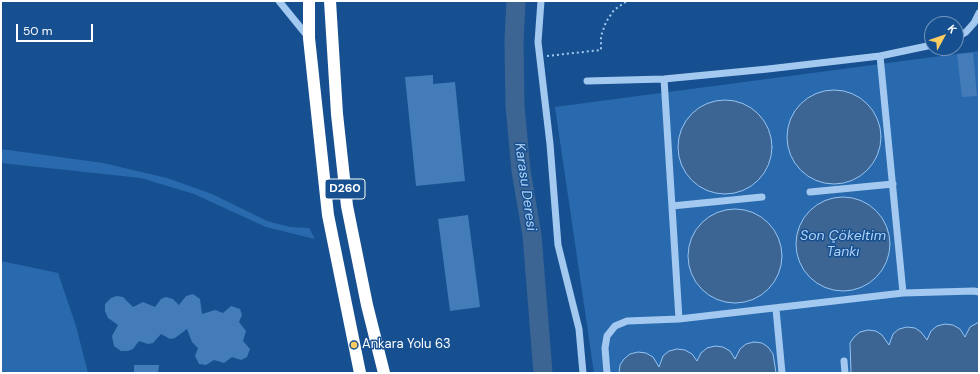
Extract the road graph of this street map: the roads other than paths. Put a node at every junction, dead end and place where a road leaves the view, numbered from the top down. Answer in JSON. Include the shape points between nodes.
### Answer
{"nodes":[{"id":1,"x":279,"y":1,"type":"edge"},
{"id":2,"x":309,"y":1,"type":"edge"},
{"id":3,"x":330,"y":1,"type":"edge"},
{"id":4,"x":541,"y":1,"type":"edge"},
{"id":5,"x":979,"y":13,"type":"edge"},
{"id":6,"x":964,"y":32,"type":"edge"},
{"id":7,"x":309,"y":38,"type":"junction"},
{"id":8,"x":924,"y":47,"type":"edge"},
{"id":9,"x":880,"y":56,"type":"junction"},
{"id":10,"x":664,"y":79,"type":"junction"},
{"id":11,"x":587,"y":81,"type":"dead end"},
{"id":12,"x":892,"y":184,"type":"junction"},
{"id":13,"x":810,"y":192,"type":"dead end"},
{"id":14,"x":762,"y":197,"type":"dead end"},
{"id":15,"x":672,"y":206,"type":"junction"},
{"id":16,"x":979,"y":292,"type":"edge"},
{"id":17,"x":903,"y":293,"type":"junction"},
{"id":18,"x":776,"y":310,"type":"junction"},
{"id":19,"x":679,"y":319,"type":"junction"},
{"id":20,"x":844,"y":361,"type":"dead end"},
{"id":21,"x":360,"y":373,"type":"edge"},
{"id":22,"x":384,"y":373,"type":"edge"},
{"id":23,"x":582,"y":373,"type":"edge"},
{"id":24,"x":607,"y":373,"type":"edge"},
{"id":25,"x":782,"y":373,"type":"edge"},
{"id":26,"x":845,"y":373,"type":"edge"}],
"edges":[{"from":1,"to":7,"type":"lane"},
{"from":2,"to":7,"type":"highway","number":"D260"},
{"from":3,"to":22,"type":"highway","number":"D260","via":[[337,114],[347,206]]},
{"from":4,"to":23,"type":"lane","via":[[538,42],[558,245],[579,329]]},
{"from":5,"to":6,"type":"lane"},
{"from":7,"to":21,"type":"highway","number":"D260","via":[[328,215]]},
{"from":8,"to":9,"type":"lane"},
{"from":9,"to":10,"type":"lane"},
{"from":9,"to":12,"type":"lane"},
{"from":10,"to":11,"type":"lane"},
{"from":10,"to":15,"type":"lane"},
{"from":12,"to":13,"type":"lane"},
{"from":12,"to":17,"type":"lane"},
{"from":14,"to":15,"type":"lane"},
{"from":15,"to":19,"type":"lane"},
{"from":16,"to":17,"type":"lane"},
{"from":17,"to":18,"type":"lane"},
{"from":18,"to":19,"type":"lane"},
{"from":18,"to":25,"type":"lane"},
{"from":19,"to":24,"type":"lane","via":[[627,321],[615,326],[605,342]]},
{"from":20,"to":26,"type":"lane"}]}
